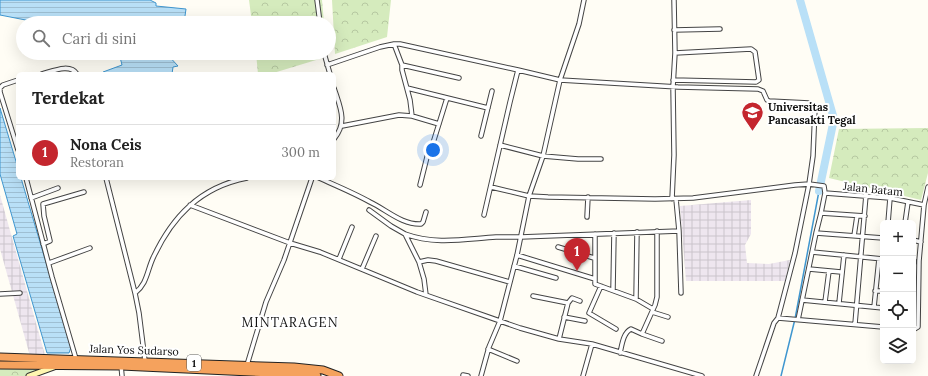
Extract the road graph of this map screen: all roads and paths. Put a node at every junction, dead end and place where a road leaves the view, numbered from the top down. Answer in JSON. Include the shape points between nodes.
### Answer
{"nodes":[{"id":1,"x":317,"y":0,"type":"edge"},
{"id":2,"x":584,"y":0,"type":"edge"},
{"id":3,"x":674,"y":0,"type":"edge"},
{"id":4,"x":319,"y":16,"type":"edge"},
{"id":5,"x":720,"y":29,"type":"dead end"},
{"id":6,"x":674,"y":30,"type":"junction"},
{"id":7,"x":394,"y":44,"type":"junction"},
{"id":8,"x":675,"y":53,"type":"junction"},
{"id":9,"x":326,"y":60,"type":"edge"},
{"id":10,"x":327,"y":64,"type":"junction"},
{"id":11,"x":402,"y":65,"type":"junction"},
{"id":12,"x":518,"y":70,"type":"junction"},
{"id":13,"x":55,"y":72,"type":"edge"},
{"id":14,"x":76,"y":72,"type":"edge"},
{"id":15,"x":329,"y":72,"type":"edge"},
{"id":16,"x":460,"y":78,"type":"dead end"},
{"id":17,"x":560,"y":80,"type":"junction"},
{"id":18,"x":673,"y":80,"type":"junction"},
{"id":19,"x":16,"y":81,"type":"edge"},
{"id":20,"x":673,"y":87,"type":"junction"},
{"id":21,"x":407,"y":88,"type":"junction"},
{"id":22,"x":492,"y":91,"type":"dead end"},
{"id":23,"x":336,"y":95,"type":"edge"},
{"id":24,"x":447,"y":98,"type":"junction"},
{"id":25,"x":488,"y":108,"type":"junction"},
{"id":26,"x":412,"y":116,"type":"junction"},
{"id":27,"x":439,"y":124,"type":"junction"},
{"id":28,"x":342,"y":126,"type":"junction"},
{"id":29,"x":336,"y":136,"type":"edge"},
{"id":30,"x":481,"y":136,"type":"dead end"},
{"id":31,"x":16,"y":144,"type":"edge"},
{"id":32,"x":500,"y":145,"type":"junction"},
{"id":33,"x":543,"y":156,"type":"junction"},
{"id":34,"x":601,"y":159,"type":"dead end"},
{"id":35,"x":26,"y":180,"type":"edge"},
{"id":36,"x":107,"y":180,"type":"edge"},
{"id":37,"x":241,"y":180,"type":"edge"},
{"id":38,"x":311,"y":180,"type":"edge"},
{"id":39,"x":323,"y":180,"type":"edge"},
{"id":40,"x":809,"y":184,"type":"junction"},
{"id":41,"x":420,"y":185,"type":"dead end"},
{"id":42,"x":491,"y":187,"type":"junction"},
{"id":43,"x":928,"y":187,"type":"edge"},
{"id":44,"x":58,"y":188,"type":"dead end"},
{"id":45,"x":84,"y":192,"type":"dead end"},
{"id":46,"x":825,"y":193,"type":"junction"},
{"id":47,"x":866,"y":195,"type":"junction"},
{"id":48,"x":529,"y":196,"type":"junction"},
{"id":49,"x":588,"y":197,"type":"junction"},
{"id":50,"x":31,"y":198,"type":"junction"},
{"id":51,"x":890,"y":198,"type":"junction"},
{"id":52,"x":674,"y":199,"type":"junction"},
{"id":53,"x":908,"y":202,"type":"junction"},
{"id":54,"x":190,"y":205,"type":"junction"},
{"id":55,"x":924,"y":205,"type":"junction"},
{"id":56,"x":369,"y":210,"type":"dead end"},
{"id":57,"x":426,"y":212,"type":"dead end"},
{"id":58,"x":821,"y":213,"type":"junction"},
{"id":59,"x":484,"y":215,"type":"dead end"},
{"id":60,"x":857,"y":216,"type":"junction"},
{"id":61,"x":865,"y":216,"type":"junction"},
{"id":62,"x":587,"y":217,"type":"dead end"},
{"id":63,"x":888,"y":220,"type":"edge"},
{"id":64,"x":905,"y":220,"type":"edge"},
{"id":65,"x":352,"y":227,"type":"dead end"},
{"id":66,"x":657,"y":231,"type":"junction"},
{"id":67,"x":679,"y":231,"type":"junction"},
{"id":68,"x":637,"y":232,"type":"junction"},
{"id":69,"x":614,"y":233,"type":"junction"},
{"id":70,"x":816,"y":233,"type":"junction"},
{"id":71,"x":405,"y":234,"type":"junction"},
{"id":72,"x":595,"y":234,"type":"junction"},
{"id":73,"x":376,"y":236,"type":"dead end"},
{"id":74,"x":854,"y":236,"type":"junction"},
{"id":75,"x":521,"y":237,"type":"junction"},
{"id":76,"x":863,"y":237,"type":"junction"},
{"id":77,"x":880,"y":238,"type":"edge"},
{"id":78,"x":916,"y":241,"type":"edge"},
{"id":79,"x":921,"y":242,"type":"junction"},
{"id":80,"x":290,"y":243,"type":"junction"},
{"id":81,"x":43,"y":244,"type":"junction"},
{"id":82,"x":558,"y":247,"type":"dead end"},
{"id":83,"x":90,"y":248,"type":"dead end"},
{"id":84,"x":812,"y":252,"type":"junction"},
{"id":85,"x":517,"y":255,"type":"junction"},
{"id":86,"x":844,"y":255,"type":"junction"},
{"id":87,"x":860,"y":256,"type":"junction"},
{"id":88,"x":594,"y":258,"type":"junction"},
{"id":89,"x":339,"y":259,"type":"junction"},
{"id":90,"x":880,"y":259,"type":"edge"},
{"id":91,"x":919,"y":261,"type":"joint"},
{"id":92,"x":419,"y":262,"type":"junction"},
{"id":93,"x":49,"y":263,"type":"junction"},
{"id":94,"x":880,"y":264,"type":"edge"},
{"id":95,"x":514,"y":266,"type":"junction"},
{"id":96,"x":362,"y":269,"type":"junction"},
{"id":97,"x":809,"y":269,"type":"junction"},
{"id":98,"x":829,"y":271,"type":"junction"},
{"id":99,"x":841,"y":272,"type":"junction"},
{"id":100,"x":556,"y":278,"type":"dead end"},
{"id":101,"x":594,"y":279,"type":"junction"},
{"id":102,"x":510,"y":282,"type":"junction"},
{"id":103,"x":601,"y":286,"type":"junction"},
{"id":104,"x":613,"y":290,"type":"junction"},
{"id":105,"x":875,"y":291,"type":"junction"},
{"id":106,"x":880,"y":291,"type":"edge"},
{"id":107,"x":20,"y":293,"type":"dead end"},
{"id":108,"x":135,"y":293,"type":"junction"},
{"id":109,"x":682,"y":293,"type":"dead end"},
{"id":110,"x":0,"y":294,"type":"edge"},
{"id":111,"x":918,"y":294,"type":"joint"},
{"id":112,"x":426,"y":295,"type":"junction"},
{"id":113,"x":533,"y":296,"type":"dead end"},
{"id":114,"x":636,"y":299,"type":"junction"},
{"id":115,"x":802,"y":300,"type":"junction"},
{"id":116,"x":580,"y":301,"type":"dead end"},
{"id":117,"x":825,"y":302,"type":"junction"},
{"id":118,"x":568,"y":303,"type":"junction"},
{"id":119,"x":839,"y":303,"type":"junction"},
{"id":120,"x":856,"y":305,"type":"junction"},
{"id":121,"x":874,"y":307,"type":"junction"},
{"id":122,"x":880,"y":308,"type":"edge"},
{"id":123,"x":653,"y":311,"type":"junction"},
{"id":124,"x":919,"y":311,"type":"joint"},
{"id":125,"x":564,"y":317,"type":"junction"},
{"id":126,"x":668,"y":317,"type":"dead end"},
{"id":127,"x":778,"y":318,"type":"junction"},
{"id":128,"x":797,"y":320,"type":"junction"},
{"id":129,"x":500,"y":321,"type":"junction"},
{"id":130,"x":585,"y":321,"type":"dead end"},
{"id":131,"x":855,"y":324,"type":"junction"},
{"id":132,"x":880,"y":327,"type":"edge"},
{"id":133,"x":616,"y":328,"type":"dead end"},
{"id":134,"x":916,"y":328,"type":"edge"},
{"id":135,"x":642,"y":334,"type":"junction"},
{"id":136,"x":559,"y":339,"type":"junction"},
{"id":137,"x":662,"y":341,"type":"dead end"},
{"id":138,"x":592,"y":344,"type":"junction"},
{"id":139,"x":488,"y":349,"type":"junction"},
{"id":140,"x":620,"y":353,"type":"junction"},
{"id":141,"x":0,"y":357,"type":"edge"},
{"id":142,"x":76,"y":360,"type":"junction"},
{"id":143,"x":517,"y":361,"type":"dead end"},
{"id":144,"x":145,"y":362,"type":"junction"},
{"id":145,"x":121,"y":364,"type":"junction"},
{"id":146,"x":0,"y":365,"type":"edge"},
{"id":147,"x":58,"y":366,"type":"junction"},
{"id":148,"x":247,"y":369,"type":"junction"},
{"id":149,"x":325,"y":373,"type":"edge"},
{"id":150,"x":237,"y":374,"type":"edge"},
{"id":151,"x":463,"y":375,"type":"dead end"},
{"id":152,"x":29,"y":376,"type":"edge"},
{"id":153,"x":122,"y":376,"type":"edge"},
{"id":154,"x":317,"y":376,"type":"edge"},
{"id":155,"x":339,"y":376,"type":"edge"},
{"id":156,"x":468,"y":376,"type":"edge"},
{"id":157,"x":481,"y":376,"type":"edge"},
{"id":158,"x":583,"y":376,"type":"edge"},
{"id":159,"x":702,"y":376,"type":"edge"},
{"id":160,"x":756,"y":376,"type":"edge"}],
"edges":[{"from":1,"to":4,"type":"street"},
{"from":2,"to":17,"type":"street","via":[[579,24]]},
{"from":3,"to":6,"type":"street"},
{"from":5,"to":6,"type":"street"},
{"from":6,"to":8,"type":"street"},
{"from":7,"to":10,"type":"street"},
{"from":7,"to":11,"type":"street"},
{"from":7,"to":12,"type":"street"},
{"from":8,"to":18,"type":"street"},
{"from":8,"to":18,"type":"street","via":[[751,49],[755,52],[759,80]]},
{"from":9,"to":10,"type":"street"},
{"from":10,"to":15,"type":"street"},
{"from":11,"to":16,"type":"street"},
{"from":11,"to":21,"type":"street"},
{"from":12,"to":17,"type":"street"},
{"from":12,"to":32,"type":"street"},
{"from":13,"to":14,"type":"street","via":[[70,68]]},
{"from":17,"to":20,"type":"street"},
{"from":17,"to":33,"type":"street"},
{"from":18,"to":20,"type":"street"},
{"from":19,"to":31,"type":"street","via":[[3,84],[0,88]]},
{"from":20,"to":40,"type":"street","via":[[758,89],[763,91],[769,101],[812,104],[815,108]]},
{"from":20,"to":52,"type":"street"},
{"from":21,"to":24,"type":"street"},
{"from":21,"to":26,"type":"street"},
{"from":22,"to":25,"type":"street"},
{"from":23,"to":28,"type":"street"},
{"from":24,"to":25,"type":"street"},
{"from":24,"to":27,"type":"street"},
{"from":25,"to":30,"type":"street"},
{"from":26,"to":27,"type":"street"},
{"from":26,"to":28,"type":"street","via":[[396,115]]},
{"from":27,"to":41,"type":"street","via":[[429,149]]},
{"from":28,"to":29,"type":"street"},
{"from":32,"to":33,"type":"street"},
{"from":32,"to":42,"type":"street"},
{"from":33,"to":34,"type":"street"},
{"from":33,"to":48,"type":"street"},
{"from":35,"to":50,"type":"street"},
{"from":36,"to":108,"type":"street"},
{"from":37,"to":54,"type":"street","via":[[213,189]]},
{"from":38,"to":80,"type":"street"},
{"from":39,"to":57,"type":"street","via":[[366,199],[404,221],[421,224]]},
{"from":40,"to":46,"type":"street","via":[[825,186]]},
{"from":40,"to":52,"type":"street"},
{"from":40,"to":127,"type":"street"},
{"from":42,"to":48,"type":"street"},
{"from":42,"to":59,"type":"street"},
{"from":43,"to":55,"type":"street"},
{"from":44,"to":50,"type":"street"},
{"from":45,"to":81,"type":"street","via":[[43,204],[50,241]]},
{"from":46,"to":47,"type":"street","name":"Jalan Batam"},
{"from":46,"to":58,"type":"street"},
{"from":47,"to":51,"type":"street","name":"Jalan Batam"},
{"from":47,"to":61,"type":"street"},
{"from":48,"to":49,"type":"street"},
{"from":48,"to":75,"type":"street"},
{"from":49,"to":52,"type":"street"},
{"from":49,"to":62,"type":"street"},
{"from":50,"to":81,"type":"street"},
{"from":51,"to":53,"type":"street","name":"Jalan Batam"},
{"from":51,"to":63,"type":"street"},
{"from":52,"to":67,"type":"street"},
{"from":53,"to":55,"type":"street","name":"Jalan Batam"},
{"from":53,"to":64,"type":"street"},
{"from":54,"to":80,"type":"street"},
{"from":54,"to":108,"type":"street","via":[[166,234],[142,287]]},
{"from":55,"to":79,"type":"street"},
{"from":56,"to":71,"type":"street"},
{"from":58,"to":60,"type":"street"},
{"from":58,"to":70,"type":"street"},
{"from":60,"to":61,"type":"street"},
{"from":60,"to":74,"type":"street"},
{"from":61,"to":76,"type":"street"},
{"from":65,"to":89,"type":"street"},
{"from":66,"to":67,"type":"street"},
{"from":66,"to":68,"type":"street"},
{"from":66,"to":123,"type":"street","via":[[657,297]]},
{"from":67,"to":109,"type":"street"},
{"from":68,"to":69,"type":"street"},
{"from":68,"to":114,"type":"street"},
{"from":69,"to":72,"type":"street"},
{"from":69,"to":104,"type":"street"},
{"from":70,"to":74,"type":"street"},
{"from":70,"to":84,"type":"street"},
{"from":71,"to":75,"type":"street","via":[[440,240]]},
{"from":71,"to":92,"type":"street"},
{"from":72,"to":75,"type":"street"},
{"from":72,"to":88,"type":"street"},
{"from":73,"to":96,"type":"street"},
{"from":74,"to":76,"type":"street"},
{"from":75,"to":85,"type":"street"},
{"from":76,"to":77,"type":"street"},
{"from":76,"to":87,"type":"street"},
{"from":78,"to":79,"type":"street"},
{"from":79,"to":91,"type":"street"},
{"from":80,"to":89,"type":"street"},
{"from":80,"to":148,"type":"street","via":[[264,307]]},
{"from":81,"to":93,"type":"street"},
{"from":82,"to":88,"type":"street"},
{"from":83,"to":93,"type":"street"},
{"from":84,"to":86,"type":"street"},
{"from":84,"to":97,"type":"street"},
{"from":85,"to":95,"type":"street"},
{"from":85,"to":101,"type":"street"},
{"from":86,"to":87,"type":"street"},
{"from":86,"to":99,"type":"street"},
{"from":87,"to":90,"type":"street"},
{"from":87,"to":120,"type":"street"},
{"from":88,"to":101,"type":"street"},
{"from":89,"to":96,"type":"street"},
{"from":91,"to":111,"type":"street"},
{"from":92,"to":102,"type":"street","via":[[436,260]]},
{"from":92,"to":112,"type":"street"},
{"from":93,"to":142,"type":"street"},
{"from":94,"to":105,"type":"street"},
{"from":95,"to":100,"type":"street"},
{"from":95,"to":102,"type":"street"},
{"from":96,"to":112,"type":"street"},
{"from":97,"to":98,"type":"street"},
{"from":97,"to":115,"type":"street"},
{"from":98,"to":99,"type":"street"},
{"from":98,"to":117,"type":"street"},
{"from":99,"to":119,"type":"street"},
{"from":101,"to":103,"type":"street","via":[[595,284]]},
{"from":102,"to":129,"type":"street"},
{"from":103,"to":104,"type":"street"},
{"from":103,"to":133,"type":"street","via":[[590,313]]},
{"from":104,"to":114,"type":"street"},
{"from":105,"to":106,"type":"street"},
{"from":105,"to":121,"type":"street"},
{"from":107,"to":110,"type":"street"},
{"from":108,"to":144,"type":"street"},
{"from":111,"to":124,"type":"street"},
{"from":112,"to":129,"type":"street"},
{"from":113,"to":118,"type":"street"},
{"from":114,"to":123,"type":"street"},
{"from":115,"to":117,"type":"street"},
{"from":115,"to":128,"type":"street"},
{"from":116,"to":118,"type":"street","via":[[572,298]]},
{"from":117,"to":119,"type":"street"},
{"from":118,"to":125,"type":"street"},
{"from":119,"to":120,"type":"street"},
{"from":120,"to":121,"type":"street"},
{"from":120,"to":131,"type":"street"},
{"from":121,"to":122,"type":"street"},
{"from":123,"to":126,"type":"street"},
{"from":123,"to":135,"type":"street"},
{"from":124,"to":134,"type":"street"},
{"from":125,"to":130,"type":"street"},
{"from":125,"to":136,"type":"street"},
{"from":127,"to":128,"type":"street"},
{"from":127,"to":160,"type":"street"},
{"from":128,"to":131,"type":"street"},
{"from":129,"to":136,"type":"street"},
{"from":129,"to":139,"type":"street"},
{"from":131,"to":132,"type":"street"},
{"from":135,"to":137,"type":"street"},
{"from":135,"to":140,"type":"street","via":[[631,329],[628,331]]},
{"from":136,"to":138,"type":"street"},
{"from":138,"to":140,"type":"street"},
{"from":138,"to":158,"type":"street"},
{"from":139,"to":143,"type":"street"},
{"from":139,"to":157,"type":"street"},
{"from":140,"to":159,"type":"street"},
{"from":141,"to":142,"type":"highway","name":"Jalan Yos Sudarso","number":"1"},
{"from":142,"to":145,"type":"highway","name":"Jalan Yos Sudarso","number":"1"},
{"from":144,"to":145,"type":"highway","name":"Jalan Yos Sudarso","number":"1"},
{"from":144,"to":148,"type":"highway","name":"Jalan Yos Sudarso","number":"1"},
{"from":145,"to":147,"type":"highway","name":"Jalan Yos Sudarso","number":"1"},
{"from":145,"to":150,"type":"highway","name":"Jalan Yos Sudarso","number":"1"},
{"from":145,"to":153,"type":"street"},
{"from":146,"to":147,"type":"highway","name":"Jalan Yos Sudarso","number":"1"},
{"from":147,"to":152,"type":"street"},
{"from":148,"to":149,"type":"highway","name":"Jalan Yos Sudarso","number":"1","via":[[294,367]]},
{"from":148,"to":150,"type":"highway","name":"Jalan Yos Sudarso","number":"1"},
{"from":148,"to":154,"type":"highway","name":"Jalan Yos Sudarso","number":"1"},
{"from":149,"to":155,"type":"highway","name":"Jalan Yos Sudarso","number":"1"},
{"from":151,"to":156,"type":"street"}]}
